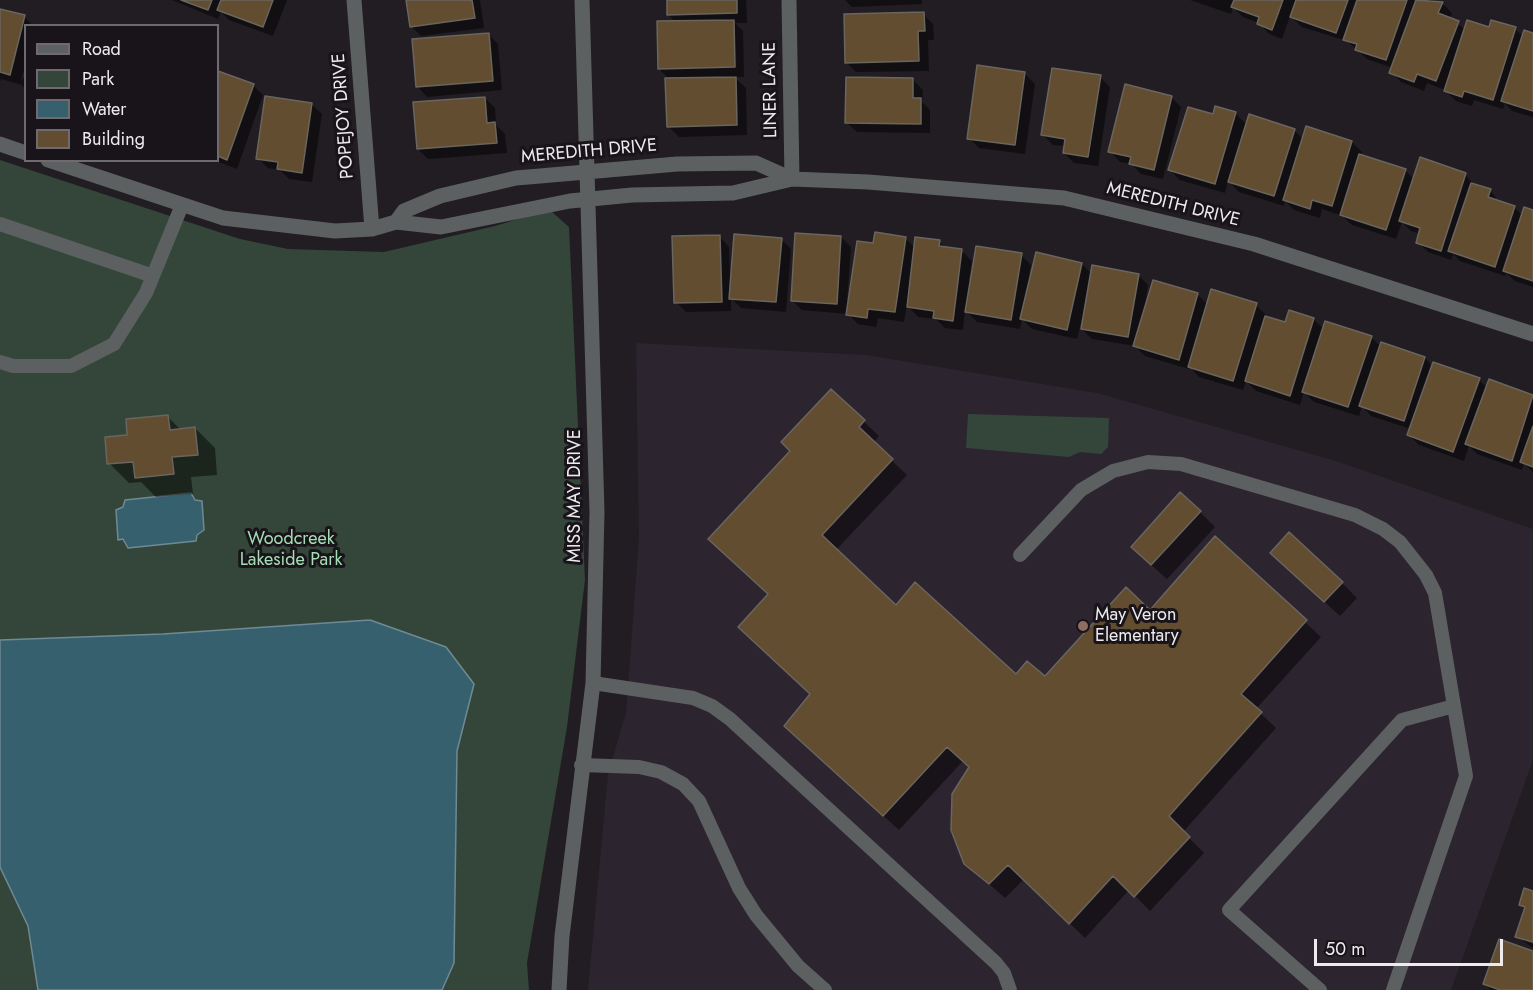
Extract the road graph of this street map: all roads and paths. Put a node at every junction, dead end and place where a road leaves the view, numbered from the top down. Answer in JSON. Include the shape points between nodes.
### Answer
{"nodes":[{"id":1,"x":354,"y":0,"type":"edge"},
{"id":2,"x":582,"y":0,"type":"edge"},
{"id":3,"x":789,"y":0,"type":"edge"},
{"id":4,"x":0,"y":144,"type":"edge"},
{"id":5,"x":24,"y":152,"type":"edge"},
{"id":6,"x":54,"y":162,"type":"edge"},
{"id":7,"x":587,"y":171,"type":"junction"},
{"id":8,"x":792,"y":179,"type":"junction"},
{"id":9,"x":588,"y":200,"type":"junction"},
{"id":10,"x":182,"y":205,"type":"junction"},
{"id":11,"x":396,"y":222,"type":"junction"},
{"id":12,"x":0,"y":224,"type":"edge"},
{"id":13,"x":372,"y":229,"type":"junction"},
{"id":14,"x":153,"y":276,"type":"junction"},
{"id":15,"x":1533,"y":334,"type":"edge"},
{"id":16,"x":0,"y":362,"type":"edge"},
{"id":17,"x":1020,"y":555,"type":"dead end"},
{"id":18,"x":593,"y":683,"type":"junction"},
{"id":19,"x":1454,"y":706,"type":"junction"},
{"id":20,"x":581,"y":765,"type":"junction"},
{"id":21,"x":559,"y":990,"type":"edge"},
{"id":22,"x":825,"y":990,"type":"edge"},
{"id":23,"x":1010,"y":990,"type":"edge"},
{"id":24,"x":1320,"y":990,"type":"edge"},
{"id":25,"x":1393,"y":990,"type":"edge"}],
"edges":[{"from":1,"to":13,"type":"street","name":"POPEJOY DRIVE"},
{"from":2,"to":7,"type":"street","name":"MISS MAY DRIVE"},
{"from":3,"to":8,"type":"street","name":"LINER LANE"},
{"from":4,"to":5,"type":"street"},
{"from":6,"to":10,"type":"street","name":"MEREDITH DRIVE"},
{"from":7,"to":8,"type":"street","name":"MEREDITH DRIVE","via":[[756,163]]},
{"from":7,"to":9,"type":"street","name":"MISS MAY DRIVE"},
{"from":7,"to":11,"type":"street","name":"MEREDITH DRIVE","via":[[516,178],[440,196],[404,212]]},
{"from":8,"to":9,"type":"street","name":"MEREDITH DRIVE","via":[[733,194],[632,195]]},
{"from":8,"to":15,"type":"street","name":"MEREDITH DRIVE","via":[[1064,198],[1254,244]]},
{"from":9,"to":11,"type":"street","name":"MEREDITH DRIVE","via":[[441,227]]},
{"from":9,"to":18,"type":"street","name":"MISS MAY DRIVE","via":[[597,512]]},
{"from":10,"to":13,"type":"street","name":"MEREDITH DRIVE","via":[[223,218],[293,227]]},
{"from":10,"to":14,"type":"lane"},
{"from":11,"to":13,"type":"street","name":"MEREDITH DRIVE"},
{"from":12,"to":14,"type":"lane"},
{"from":14,"to":16,"type":"lane","via":[[114,344],[71,366],[13,366]]},
{"from":17,"to":19,"type":"lane","via":[[1081,490],[1113,471],[1148,462],[1181,464],[1355,515],[1400,542],[1426,575],[1435,593]]},
{"from":18,"to":20,"type":"street","name":"MISS MAY DRIVE"},
{"from":18,"to":23,"type":"lane","via":[[693,698],[730,719],[996,963]]},
{"from":19,"to":24,"type":"lane","via":[[1402,720],[1229,910]]},
{"from":19,"to":25,"type":"lane","via":[[1466,776]]},
{"from":20,"to":21,"type":"street","name":"MISS MAY DRIVE"},
{"from":20,"to":22,"type":"lane","via":[[639,766],[683,784],[699,801],[756,915],[790,958]]}]}
